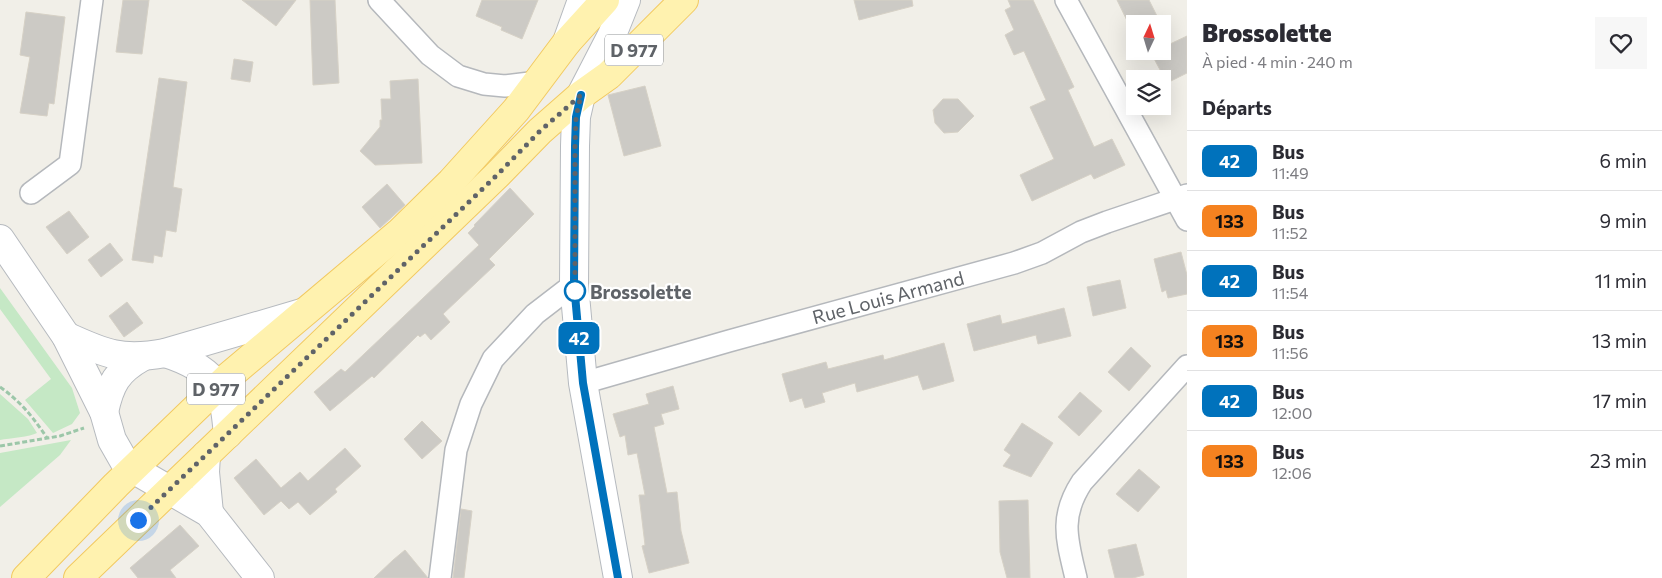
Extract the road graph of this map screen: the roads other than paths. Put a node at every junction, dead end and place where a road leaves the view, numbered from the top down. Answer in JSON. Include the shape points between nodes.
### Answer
{"nodes":[{"id":1,"x":92,"y":0,"type":"edge"},
{"id":2,"x":378,"y":0,"type":"edge"},
{"id":3,"x":582,"y":0,"type":"edge"},
{"id":4,"x":605,"y":0,"type":"edge"},
{"id":5,"x":626,"y":0,"type":"edge"},
{"id":6,"x":684,"y":0,"type":"edge"},
{"id":7,"x":1066,"y":0,"type":"edge"},
{"id":8,"x":567,"y":42,"type":"junction"},
{"id":9,"x":538,"y":82,"type":"junction"},
{"id":10,"x":581,"y":95,"type":"junction"},
{"id":11,"x":31,"y":193,"type":"dead end"},
{"id":12,"x":1181,"y":197,"type":"edge"},
{"id":13,"x":1187,"y":220,"type":"edge"},
{"id":14,"x":0,"y":239,"type":"edge"},
{"id":15,"x":574,"y":284,"type":"junction"},
{"id":16,"x":302,"y":313,"type":"junction"},
{"id":17,"x":66,"y":336,"type":"junction"},
{"id":18,"x":154,"y":355,"type":"junction"},
{"id":19,"x":1187,"y":366,"type":"edge"},
{"id":20,"x":583,"y":383,"type":"junction"},
{"id":21,"x":218,"y":387,"type":"junction"},
{"id":22,"x":105,"y":416,"type":"junction"},
{"id":23,"x":228,"y":434,"type":"junction"},
{"id":24,"x":206,"y":454,"type":"junction"},
{"id":25,"x":133,"y":469,"type":"junction"},
{"id":26,"x":169,"y":491,"type":"junction"},
{"id":27,"x":209,"y":513,"type":"junction"},
{"id":28,"x":26,"y":578,"type":"edge"},
{"id":29,"x":78,"y":578,"type":"edge"},
{"id":30,"x":260,"y":578,"type":"edge"},
{"id":31,"x":440,"y":578,"type":"edge"},
{"id":32,"x":618,"y":578,"type":"edge"},
{"id":33,"x":1076,"y":578,"type":"edge"}],
"edges":[{"from":1,"to":11,"type":"street","via":[[70,164]]},
{"from":2,"to":9,"type":"street","via":[[430,55],[458,76],[505,86]]},
{"from":3,"to":8,"type":"main road"},
{"from":4,"to":8,"type":"main road","number":"D 977"},
{"from":5,"to":10,"type":"main road"},
{"from":6,"to":10,"type":"main road","number":"D 977","via":[[609,75]]},
{"from":7,"to":12,"type":"street"},
{"from":8,"to":9,"type":"main road","number":"D 977"},
{"from":9,"to":16,"type":"main road","number":"D 977","via":[[451,182],[400,232]]},
{"from":10,"to":15,"type":"main road","via":[[576,117]]},
{"from":10,"to":23,"type":"main road","number":"D 977"},
{"from":12,"to":13,"type":"street"},
{"from":12,"to":20,"type":"street","name":"Rue Louis Armand","via":[[1081,232],[1042,253],[1014,263]]},
{"from":14,"to":17,"type":"main road"},
{"from":15,"to":20,"type":"main road"},
{"from":15,"to":31,"type":"street","via":[[535,314],[493,359],[471,404],[456,450]]},
{"from":16,"to":18,"type":"main road"},
{"from":16,"to":21,"type":"main road","number":"D 977"},
{"from":17,"to":18,"type":"main road","via":[[116,356]]},
{"from":17,"to":22,"type":"main road"},
{"from":18,"to":21,"type":"main road","via":[[182,359],[200,369]]},
{"from":18,"to":22,"type":"main road","via":[[127,366],[108,393]]},
{"from":19,"to":33,"type":"street","via":[[1073,495],[1067,530]]},
{"from":20,"to":32,"type":"main road"},
{"from":21,"to":23,"type":"main road"},
{"from":21,"to":25,"type":"main road","number":"D 977"},
{"from":22,"to":25,"type":"main road","via":[[112,440],[124,461]]},
{"from":23,"to":24,"type":"main road","number":"D 977"},
{"from":24,"to":26,"type":"main road","number":"D 977"},
{"from":24,"to":27,"type":"main road"},
{"from":25,"to":26,"type":"main road"},
{"from":25,"to":28,"type":"main road","number":"D 977"},
{"from":26,"to":27,"type":"main road"},
{"from":26,"to":29,"type":"main road","number":"D 977"},
{"from":27,"to":30,"type":"main road"}]}
